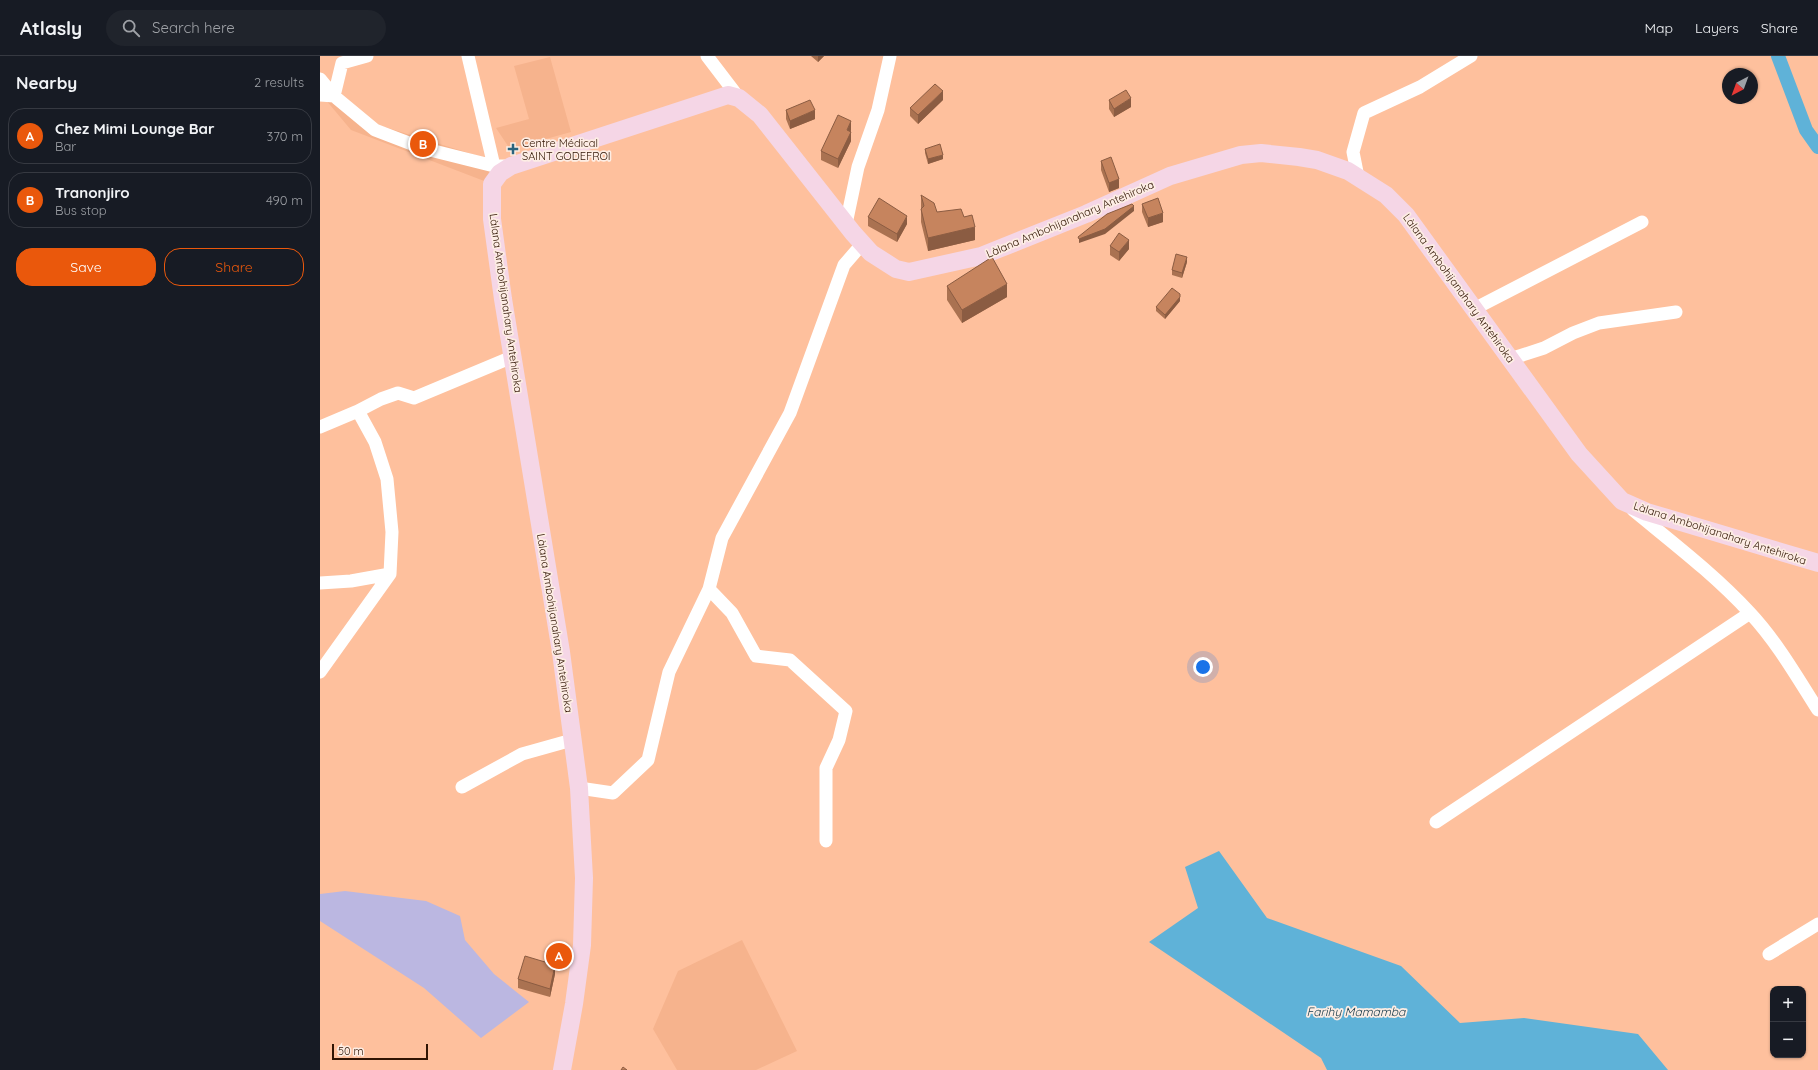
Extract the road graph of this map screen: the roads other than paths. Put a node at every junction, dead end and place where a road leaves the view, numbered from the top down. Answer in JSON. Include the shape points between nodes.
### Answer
{"nodes":[{"id":1,"x":367,"y":56,"type":"edge"},
{"id":2,"x":468,"y":56,"type":"edge"},
{"id":3,"x":707,"y":56,"type":"edge"},
{"id":4,"x":890,"y":56,"type":"edge"},
{"id":5,"x":1471,"y":56,"type":"edge"},
{"id":6,"x":320,"y":79,"type":"edge"},
{"id":7,"x":320,"y":95,"type":"edge"},
{"id":8,"x":334,"y":96,"type":"junction"},
{"id":9,"x":739,"y":98,"type":"junction"},
{"id":10,"x":503,"y":166,"type":"junction"},
{"id":11,"x":1358,"y":177,"type":"junction"},
{"id":12,"x":1642,"y":222,"type":"dead end"},
{"id":13,"x":846,"y":224,"type":"junction"},
{"id":14,"x":863,"y":243,"type":"junction"},
{"id":15,"x":1474,"y":309,"type":"junction"},
{"id":16,"x":1676,"y":312,"type":"dead end"},
{"id":17,"x":512,"y":357,"type":"junction"},
{"id":18,"x":1510,"y":359,"type":"junction"},
{"id":19,"x":358,"y":411,"type":"junction"},
{"id":20,"x":320,"y":427,"type":"edge"},
{"id":21,"x":1622,"y":501,"type":"junction"},
{"id":22,"x":1818,"y":563,"type":"edge"},
{"id":23,"x":390,"y":574,"type":"junction"},
{"id":24,"x":320,"y":583,"type":"edge"},
{"id":25,"x":709,"y":589,"type":"junction"},
{"id":26,"x":1750,"y":613,"type":"junction"},
{"id":27,"x":320,"y":672,"type":"edge"},
{"id":28,"x":1818,"y":710,"type":"edge"},
{"id":29,"x":572,"y":740,"type":"junction"},
{"id":30,"x":462,"y":787,"type":"dead end"},
{"id":31,"x":579,"y":788,"type":"junction"},
{"id":32,"x":1436,"y":822,"type":"dead end"},
{"id":33,"x":826,"y":841,"type":"dead end"},
{"id":34,"x":1818,"y":924,"type":"edge"},
{"id":35,"x":1769,"y":954,"type":"dead end"},
{"id":36,"x":562,"y":1070,"type":"edge"}],
"edges":[{"from":1,"to":8,"type":"street","via":[[342,63]]},
{"from":2,"to":10,"type":"street"},
{"from":3,"to":9,"type":"street"},
{"from":4,"to":13,"type":"street","via":[[878,110],[858,167]]},
{"from":5,"to":11,"type":"street","via":[[1420,87],[1364,113],[1353,152]]},
{"from":6,"to":8,"type":"street"},
{"from":7,"to":8,"type":"street"},
{"from":8,"to":10,"type":"street","via":[[375,130],[422,148]]},
{"from":9,"to":10,"type":"street","name":"Làlana Ambohijanahary Antehiroka","via":[[728,95]]},
{"from":9,"to":13,"type":"street","name":"Làlana Ambohijanahary Antehiroka","via":[[760,114]]},
{"from":10,"to":17,"type":"street","name":"Làlana Ambohijanahary Antehiroka","via":[[492,184],[492,219]]},
{"from":11,"to":14,"type":"street","name":"Làlana Ambohijanahary Antehiroka","via":[[1317,160],[1261,153],[1241,155],[1170,176],[1086,214],[981,256],[924,270],[909,272],[896,269],[871,253]]},
{"from":11,"to":15,"type":"street","name":"Làlana Ambohijanahary Antehiroka","via":[[1386,195],[1406,215]]},
{"from":12,"to":15,"type":"street"},
{"from":13,"to":14,"type":"street","name":"Làlana Ambohijanahary Antehiroka"},
{"from":14,"to":25,"type":"street","via":[[844,264],[790,413],[722,538]]},
{"from":15,"to":18,"type":"street","name":"Làlana Ambohijanahary Antehiroka"},
{"from":16,"to":18,"type":"street","via":[[1599,323],[1544,348]]},
{"from":17,"to":19,"type":"street","via":[[414,398],[398,393]]},
{"from":17,"to":29,"type":"street","name":"Làlana Ambohijanahary Antehiroka","via":[[561,652]]},
{"from":18,"to":21,"type":"street","name":"Làlana Ambohijanahary Antehiroka","via":[[1579,454]]},
{"from":19,"to":20,"type":"street"},
{"from":19,"to":23,"type":"street","via":[[375,442],[387,478],[392,532]]},
{"from":21,"to":22,"type":"street","name":"Làlana Ambohijanahary Antehiroka","via":[[1647,512]]},
{"from":21,"to":26,"type":"street","via":[[1715,578]]},
{"from":23,"to":24,"type":"street"},
{"from":23,"to":27,"type":"street"},
{"from":25,"to":31,"type":"street","via":[[669,672],[648,760],[613,793]]},
{"from":25,"to":33,"type":"street","via":[[732,612],[756,656],[790,660],[846,711],[839,740],[826,768]]},
{"from":26,"to":28,"type":"street","via":[[1772,639]]},
{"from":26,"to":32,"type":"street"},
{"from":29,"to":30,"type":"street","via":[[522,754]]},
{"from":29,"to":31,"type":"street","name":"Làlana Ambohijanahary Antehiroka"},
{"from":31,"to":36,"type":"street","name":"Làlana Ambohijanahary Antehiroka","via":[[584,878],[582,945]]},
{"from":34,"to":35,"type":"street"}]}
